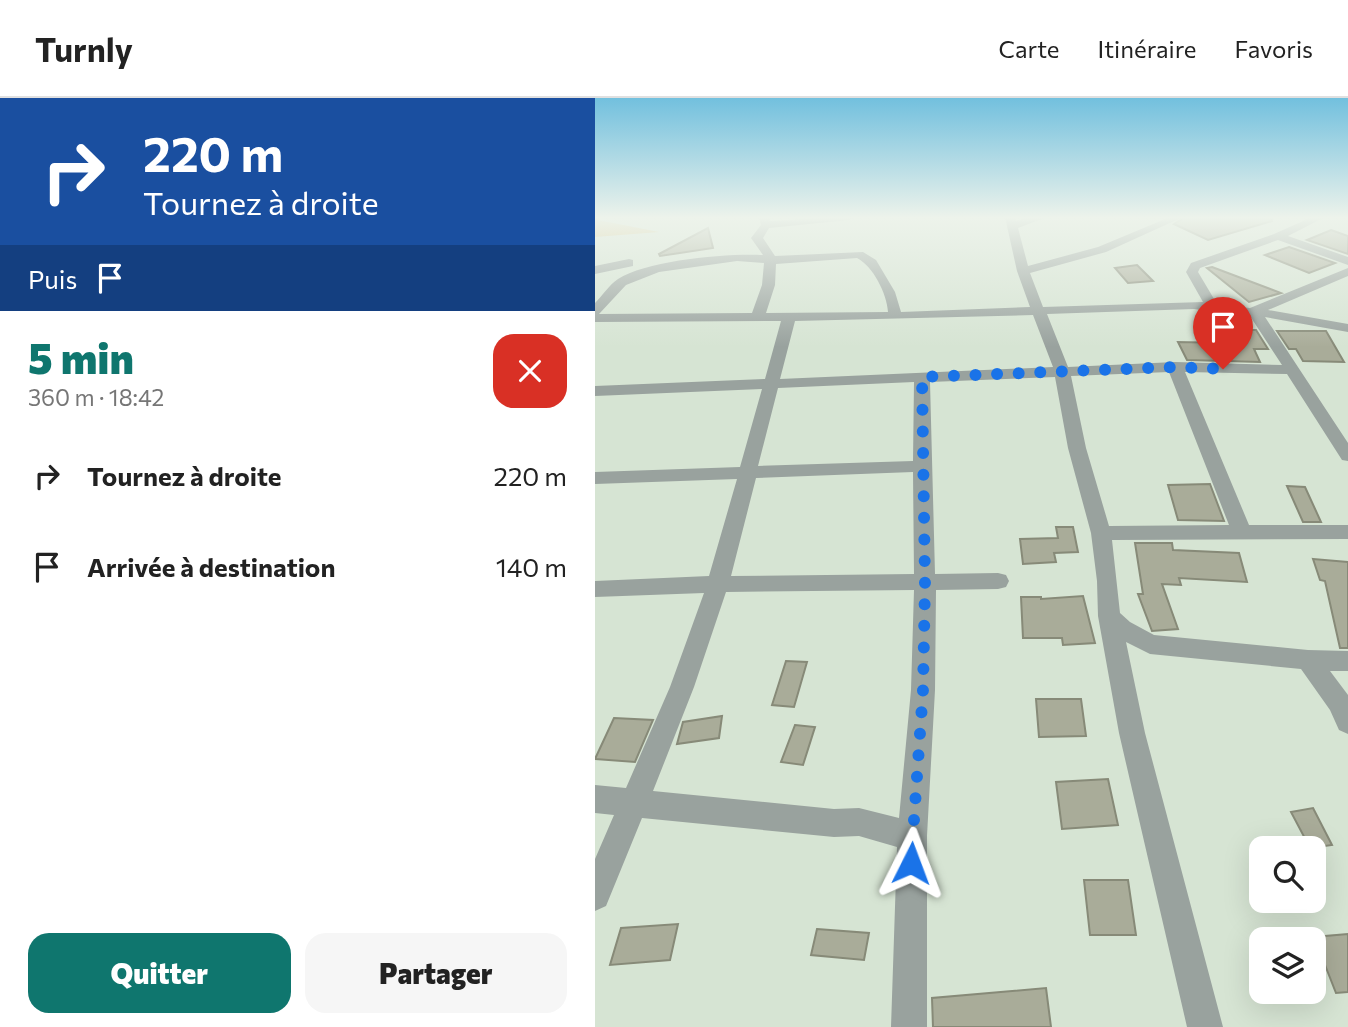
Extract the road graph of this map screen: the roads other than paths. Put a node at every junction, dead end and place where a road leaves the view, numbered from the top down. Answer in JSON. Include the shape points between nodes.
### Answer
{"nodes":[{"id":1,"x":711,"y":260,"type":"edge"},
{"id":2,"x":768,"y":260,"type":"edge"},
{"id":3,"x":870,"y":260,"type":"edge"},
{"id":4,"x":1020,"y":260,"type":"edge"},
{"id":5,"x":1068,"y":260,"type":"edge"},
{"id":6,"x":1215,"y":260,"type":"edge"},
{"id":7,"x":629,"y":263,"type":"dead end"},
{"id":8,"x":595,"y":270,"type":"edge"},
{"id":9,"x":1023,"y":271,"type":"junction"},
{"id":10,"x":1348,"y":272,"type":"edge"},
{"id":11,"x":1212,"y":306,"type":"junction"},
{"id":12,"x":1036,"y":309,"type":"junction"},
{"id":13,"x":595,"y":311,"type":"edge"},
{"id":14,"x":1254,"y":311,"type":"junction"},
{"id":15,"x":894,"y":316,"type":"junction"},
{"id":16,"x":595,"y":318,"type":"edge"},
{"id":17,"x":758,"y":318,"type":"junction"},
{"id":18,"x":789,"y":318,"type":"junction"},
{"id":19,"x":1348,"y":328,"type":"edge"},
{"id":20,"x":1175,"y":367,"type":"junction"},
{"id":21,"x":1293,"y":370,"type":"junction"},
{"id":22,"x":1062,"y":371,"type":"junction"},
{"id":23,"x":922,"y":377,"type":"junction"},
{"id":24,"x":770,"y":383,"type":"junction"},
{"id":25,"x":595,"y":391,"type":"edge"},
{"id":26,"x":1348,"y":456,"type":"edge"},
{"id":27,"x":922,"y":466,"type":"junction"},
{"id":28,"x":750,"y":471,"type":"junction"},
{"id":29,"x":595,"y":478,"type":"edge"},
{"id":30,"x":1242,"y":532,"type":"junction"},
{"id":31,"x":1348,"y":532,"type":"edge"},
{"id":32,"x":1101,"y":533,"type":"junction"},
{"id":33,"x":998,"y":582,"type":"dead end"},
{"id":34,"x":718,"y":584,"type":"junction"},
{"id":35,"x":925,"y":584,"type":"junction"},
{"id":36,"x":595,"y":589,"type":"edge"},
{"id":37,"x":1109,"y":616,"type":"junction"},
{"id":38,"x":1308,"y":660,"type":"junction"},
{"id":39,"x":1348,"y":661,"type":"edge"},
{"id":40,"x":1348,"y":722,"type":"edge"},
{"id":41,"x":595,"y":799,"type":"edge"},
{"id":42,"x":634,"y":801,"type":"junction"},
{"id":43,"x":912,"y":836,"type":"junction"},
{"id":44,"x":595,"y":895,"type":"edge"},
{"id":45,"x":909,"y":1027,"type":"edge"},
{"id":46,"x":1205,"y":1027,"type":"edge"}],
"edges":[{"from":1,"to":13,"type":"street","via":[[645,272],[622,282]]},
{"from":2,"to":17,"type":"street","via":[[768,286]]},
{"from":3,"to":15,"type":"street","via":[[889,292]]},
{"from":4,"to":9,"type":"street"},
{"from":5,"to":9,"type":"street"},
{"from":6,"to":11,"type":"street","via":[[1192,269]]},
{"from":7,"to":8,"type":"street"},
{"from":9,"to":12,"type":"street"},
{"from":10,"to":14,"type":"street"},
{"from":11,"to":12,"type":"street"},
{"from":11,"to":14,"type":"street"},
{"from":12,"to":15,"type":"street"},
{"from":12,"to":22,"type":"street"},
{"from":14,"to":19,"type":"street"},
{"from":14,"to":21,"type":"street"},
{"from":15,"to":18,"type":"street"},
{"from":16,"to":17,"type":"street"},
{"from":17,"to":18,"type":"street"},
{"from":18,"to":24,"type":"street"},
{"from":20,"to":21,"type":"street"},
{"from":20,"to":22,"type":"street"},
{"from":20,"to":30,"type":"street"},
{"from":21,"to":26,"type":"street"},
{"from":22,"to":23,"type":"street"},
{"from":22,"to":32,"type":"street"},
{"from":23,"to":24,"type":"street"},
{"from":23,"to":27,"type":"street"},
{"from":24,"to":25,"type":"street"},
{"from":24,"to":28,"type":"street"},
{"from":27,"to":28,"type":"street"},
{"from":27,"to":35,"type":"street"},
{"from":28,"to":29,"type":"street"},
{"from":28,"to":34,"type":"street"},
{"from":30,"to":31,"type":"street"},
{"from":30,"to":32,"type":"street"},
{"from":32,"to":37,"type":"street"},
{"from":33,"to":35,"type":"street"},
{"from":34,"to":35,"type":"street"},
{"from":34,"to":36,"type":"street"},
{"from":34,"to":42,"type":"street","via":[[682,687]]},
{"from":35,"to":43,"type":"street"},
{"from":37,"to":38,"type":"street","via":[[1150,644]]},
{"from":37,"to":46,"type":"street","via":[[1132,733]]},
{"from":38,"to":39,"type":"street"},
{"from":38,"to":40,"type":"street"},
{"from":41,"to":42,"type":"street"},
{"from":42,"to":43,"type":"street","via":[[859,822]]},
{"from":42,"to":44,"type":"street"},
{"from":43,"to":45,"type":"street"}]}
